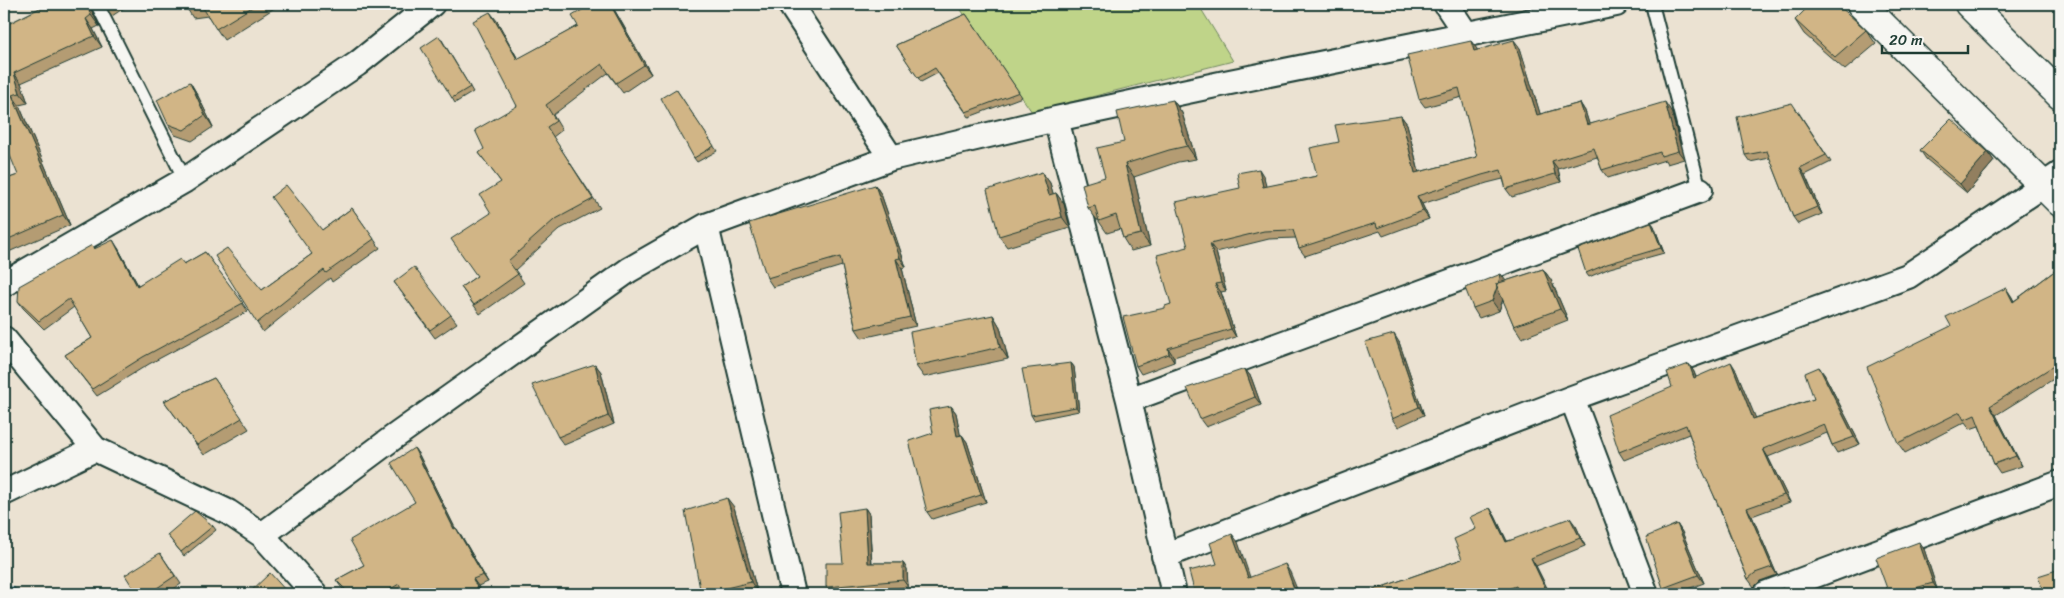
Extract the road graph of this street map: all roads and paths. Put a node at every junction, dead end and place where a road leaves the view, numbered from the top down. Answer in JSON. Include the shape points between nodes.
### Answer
{"nodes":[{"id":1,"x":97,"y":4,"type":"edge"},
{"id":2,"x":432,"y":4,"type":"edge"},
{"id":3,"x":790,"y":4,"type":"edge"},
{"id":4,"x":1446,"y":4,"type":"edge"},
{"id":5,"x":1616,"y":4,"type":"edge"},
{"id":6,"x":1652,"y":4,"type":"edge"},
{"id":7,"x":1861,"y":4,"type":"edge"},
{"id":8,"x":1980,"y":9,"type":"edge"},
{"id":9,"x":1466,"y":34,"type":"junction"},
{"id":10,"x":2060,"y":96,"type":"edge"},
{"id":11,"x":1056,"y":119,"type":"junction"},
{"id":12,"x":891,"y":158,"type":"junction"},
{"id":13,"x":185,"y":180,"type":"junction"},
{"id":14,"x":2055,"y":187,"type":"edge"},
{"id":15,"x":1700,"y":190,"type":"joint"},
{"id":16,"x":706,"y":226,"type":"junction"},
{"id":17,"x":4,"y":284,"type":"edge"},
{"id":18,"x":4,"y":339,"type":"edge"},
{"id":19,"x":1572,"y":398,"type":"junction"},
{"id":20,"x":1129,"y":400,"type":"junction"},
{"id":21,"x":95,"y":449,"type":"junction"},
{"id":22,"x":2060,"y":483,"type":"edge"},
{"id":23,"x":4,"y":493,"type":"edge"},
{"id":24,"x":262,"y":535,"type":"junction"},
{"id":25,"x":1164,"y":556,"type":"junction"},
{"id":26,"x":316,"y":594,"type":"edge"},
{"id":27,"x":793,"y":594,"type":"edge"},
{"id":28,"x":1174,"y":594,"type":"edge"},
{"id":29,"x":1646,"y":594,"type":"edge"},
{"id":30,"x":1765,"y":594,"type":"edge"}],
"edges":[{"from":1,"to":13,"type":"lane"},
{"from":2,"to":13,"type":"street","via":[[357,64]]},
{"from":3,"to":12,"type":"street"},
{"from":4,"to":9,"type":"street"},
{"from":5,"to":9,"type":"street"},
{"from":6,"to":15,"type":"lane"},
{"from":7,"to":14,"type":"street"},
{"from":8,"to":10,"type":"street"},
{"from":9,"to":11,"type":"street"},
{"from":11,"to":12,"type":"street"},
{"from":11,"to":20,"type":"street"},
{"from":12,"to":16,"type":"street"},
{"from":13,"to":17,"type":"street"},
{"from":14,"to":19,"type":"street","via":[[1908,276]]},
{"from":15,"to":20,"type":"street"},
{"from":16,"to":24,"type":"street","via":[[628,270]]},
{"from":16,"to":27,"type":"street"},
{"from":18,"to":21,"type":"street"},
{"from":19,"to":25,"type":"street"},
{"from":19,"to":29,"type":"street"},
{"from":20,"to":25,"type":"street"},
{"from":21,"to":23,"type":"street"},
{"from":21,"to":24,"type":"street","via":[[228,512]]},
{"from":22,"to":30,"type":"street"},
{"from":24,"to":26,"type":"street"},
{"from":25,"to":28,"type":"street"}]}
